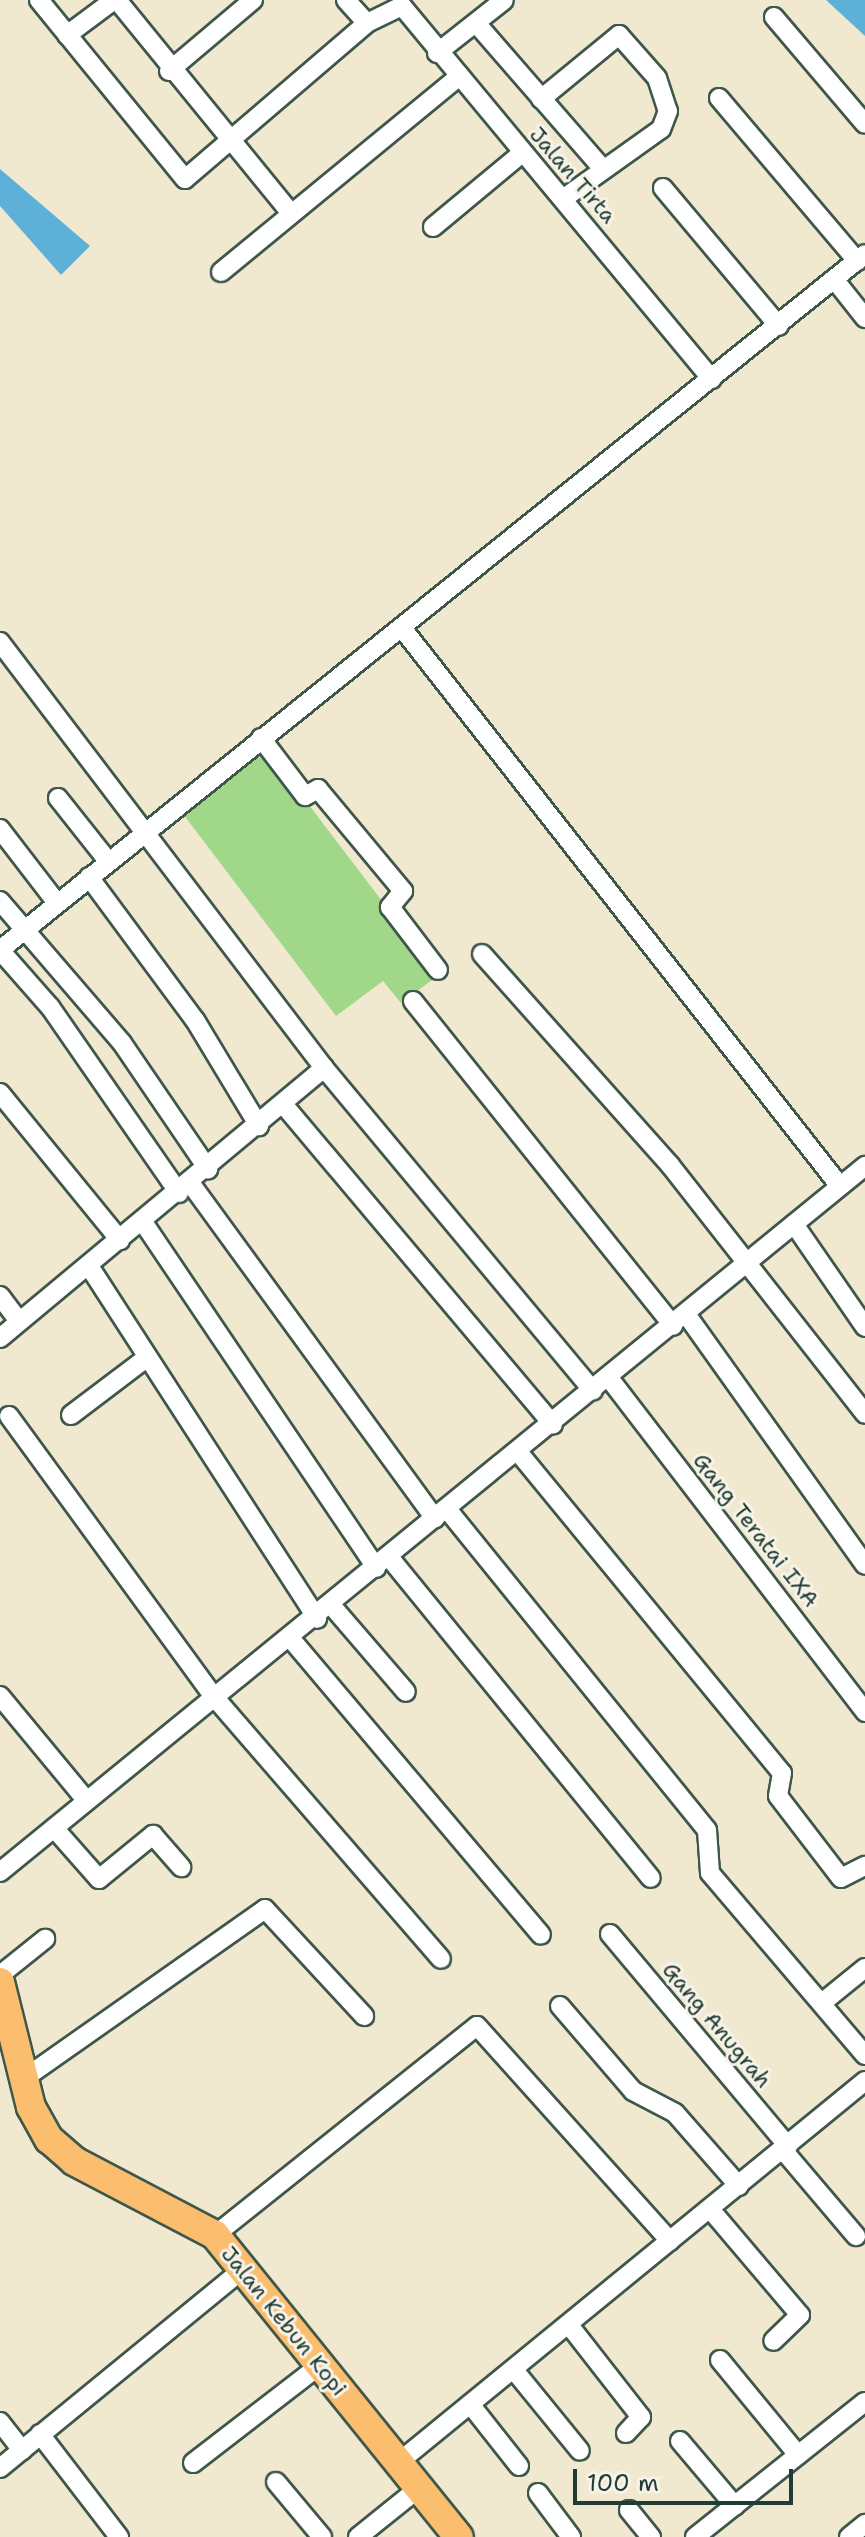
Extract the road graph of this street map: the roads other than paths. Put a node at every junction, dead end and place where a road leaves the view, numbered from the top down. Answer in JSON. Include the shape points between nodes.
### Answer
{"nodes":[{"id":1,"x":39,"y":0,"type":"edge"},
{"id":2,"x":115,"y":0,"type":"edge"},
{"id":3,"x":253,"y":0,"type":"edge"},
{"id":4,"x":346,"y":0,"type":"edge"},
{"id":5,"x":504,"y":0,"type":"edge"},
{"id":6,"x":396,"y":3,"type":"edge"},
{"id":7,"x":774,"y":17,"type":"dead end"},
{"id":8,"x":367,"y":23,"type":"junction"},
{"id":9,"x":476,"y":23,"type":"junction"},
{"id":10,"x":67,"y":35,"type":"junction"},
{"id":11,"x":437,"y":53,"type":"junction"},
{"id":12,"x":169,"y":71,"type":"junction"},
{"id":13,"x":460,"y":76,"type":"junction"},
{"id":14,"x":719,"y":98,"type":"dead end"},
{"id":15,"x":541,"y":99,"type":"junction"},
{"id":16,"x":865,"y":124,"type":"edge"},
{"id":17,"x":232,"y":142,"type":"junction"},
{"id":18,"x":522,"y":153,"type":"junction"},
{"id":19,"x":603,"y":169,"type":"junction"},
{"id":20,"x":663,"y":188,"type":"dead end"},
{"id":21,"x":563,"y":199,"type":"junction"},
{"id":22,"x":291,"y":213,"type":"junction"},
{"id":23,"x":433,"y":227,"type":"dead end"},
{"id":24,"x":861,"y":257,"type":"edge"},
{"id":25,"x":221,"y":272,"type":"dead end"},
{"id":26,"x":834,"y":279,"type":"junction"},
{"id":27,"x":865,"y":318,"type":"edge"},
{"id":28,"x":779,"y":326,"type":"junction"},
{"id":29,"x":712,"y":379,"type":"junction"},
{"id":30,"x":402,"y":628,"type":"junction"},
{"id":31,"x":0,"y":642,"type":"edge"},
{"id":32,"x":261,"y":738,"type":"junction"},
{"id":33,"x":58,"y":798,"type":"dead end"},
{"id":34,"x":0,"y":829,"type":"edge"},
{"id":35,"x":143,"y":832,"type":"junction"},
{"id":36,"x":108,"y":861,"type":"junction"},
{"id":37,"x":89,"y":877,"type":"junction"},
{"id":38,"x":0,"y":901,"type":"edge"},
{"id":39,"x":57,"y":903,"type":"junction"},
{"id":40,"x":22,"y":932,"type":"junction"},
{"id":41,"x":482,"y":954,"type":"dead end"},
{"id":42,"x":438,"y":970,"type":"dead end"},
{"id":43,"x":413,"y":1001,"type":"dead end"},
{"id":44,"x":324,"y":1068,"type":"junction"},
{"id":45,"x":0,"y":1093,"type":"edge"},
{"id":46,"x":283,"y":1104,"type":"junction"},
{"id":47,"x":259,"y":1126,"type":"junction"},
{"id":48,"x":865,"y":1166,"type":"edge"},
{"id":49,"x":208,"y":1169,"type":"junction"},
{"id":50,"x":839,"y":1185,"type":"junction"},
{"id":51,"x":185,"y":1188,"type":"junction"},
{"id":52,"x":143,"y":1222,"type":"junction"},
{"id":53,"x":794,"y":1224,"type":"junction"},
{"id":54,"x":120,"y":1240,"type":"junction"},
{"id":55,"x":747,"y":1264,"type":"junction"},
{"id":56,"x":89,"y":1266,"type":"junction"},
{"id":57,"x":0,"y":1296,"type":"edge"},
{"id":58,"x":680,"y":1320,"type":"junction"},
{"id":59,"x":19,"y":1321,"type":"junction"},
{"id":60,"x":865,"y":1327,"type":"edge"},
{"id":61,"x":0,"y":1338,"type":"edge"},
{"id":62,"x":145,"y":1359,"type":"junction"},
{"id":63,"x":609,"y":1378,"type":"junction"},
{"id":64,"x":593,"y":1391,"type":"junction"},
{"id":65,"x":865,"y":1414,"type":"edge"},
{"id":66,"x":71,"y":1415,"type":"dead end"},
{"id":67,"x":9,"y":1416,"type":"dead end"},
{"id":68,"x":553,"y":1425,"type":"junction"},
{"id":69,"x":519,"y":1453,"type":"junction"},
{"id":70,"x":441,"y":1514,"type":"junction"},
{"id":71,"x":382,"y":1562,"type":"junction"},
{"id":72,"x":865,"y":1565,"type":"edge"},
{"id":73,"x":332,"y":1606,"type":"junction"},
{"id":74,"x":317,"y":1619,"type":"junction"},
{"id":75,"x":291,"y":1639,"type":"junction"},
{"id":76,"x":406,"y":1692,"type":"dead end"},
{"id":77,"x":0,"y":1696,"type":"edge"},
{"id":78,"x":215,"y":1698,"type":"junction"},
{"id":79,"x":865,"y":1712,"type":"edge"},
{"id":80,"x":87,"y":1801,"type":"junction"},
{"id":81,"x":54,"y":1828,"type":"junction"},
{"id":82,"x":865,"y":1866,"type":"edge"},
{"id":83,"x":181,"y":1867,"type":"dead end"},
{"id":84,"x":0,"y":1872,"type":"edge"},
{"id":85,"x":651,"y":1878,"type":"dead end"},
{"id":86,"x":610,"y":1934,"type":"dead end"},
{"id":87,"x":541,"y":1935,"type":"dead end"},
{"id":88,"x":45,"y":1939,"type":"dead end"},
{"id":89,"x":441,"y":1959,"type":"dead end"},
{"id":90,"x":865,"y":1968,"type":"edge"},
{"id":91,"x":0,"y":1975,"type":"edge"},
{"id":92,"x":0,"y":1982,"type":"edge"},
{"id":93,"x":823,"y":2002,"type":"junction"},
{"id":94,"x":560,"y":2006,"type":"dead end"},
{"id":95,"x":364,"y":2016,"type":"dead end"},
{"id":96,"x":865,"y":2055,"type":"edge"},
{"id":97,"x":22,"y":2080,"type":"junction"},
{"id":98,"x":863,"y":2088,"type":"edge"},
{"id":99,"x":785,"y":2148,"type":"junction"},
{"id":100,"x":739,"y":2186,"type":"junction"},
{"id":101,"x":710,"y":2209,"type":"junction"},
{"id":102,"x":215,"y":2235,"type":"junction"},
{"id":103,"x":856,"y":2236,"type":"dead end"},
{"id":104,"x":670,"y":2241,"type":"junction"},
{"id":105,"x":241,"y":2271,"type":"junction"},
{"id":106,"x":569,"y":2325,"type":"junction"},
{"id":107,"x":773,"y":2341,"type":"dead end"},
{"id":108,"x":720,"y":2360,"type":"dead end"},
{"id":109,"x":319,"y":2366,"type":"junction"},
{"id":110,"x":514,"y":2370,"type":"junction"},
{"id":111,"x":865,"y":2402,"type":"edge"},
{"id":112,"x":470,"y":2404,"type":"junction"},
{"id":113,"x":0,"y":2422,"type":"edge"},
{"id":114,"x":626,"y":2433,"type":"dead end"},
{"id":115,"x":40,"y":2434,"type":"junction"},
{"id":116,"x":680,"y":2441,"type":"dead end"},
{"id":117,"x":22,"y":2450,"type":"junction"},
{"id":118,"x":580,"y":2451,"type":"dead end"},
{"id":119,"x":798,"y":2455,"type":"junction"},
{"id":120,"x":399,"y":2462,"type":"junction"},
{"id":121,"x":193,"y":2463,"type":"dead end"},
{"id":122,"x":519,"y":2466,"type":"dead end"},
{"id":123,"x":0,"y":2468,"type":"edge"},
{"id":124,"x":276,"y":2482,"type":"dead end"},
{"id":125,"x":419,"y":2488,"type":"junction"},
{"id":126,"x":538,"y":2493,"type":"dead end"},
{"id":127,"x":735,"y":2506,"type":"junction"},
{"id":128,"x":629,"y":2510,"type":"dead end"},
{"id":129,"x":865,"y":2524,"type":"edge"},
{"id":130,"x":450,"y":2534,"type":"edge"},
{"id":131,"x":119,"y":2537,"type":"edge"},
{"id":132,"x":322,"y":2537,"type":"edge"},
{"id":133,"x":358,"y":2537,"type":"edge"},
{"id":134,"x":571,"y":2537,"type":"edge"},
{"id":135,"x":651,"y":2537,"type":"edge"},
{"id":136,"x":695,"y":2537,"type":"edge"},
{"id":137,"x":849,"y":2537,"type":"edge"}],
"edges":[{"from":1,"to":10,"type":"street"},
{"from":2,"to":10,"type":"street"},
{"from":2,"to":12,"type":"street"},
{"from":3,"to":12,"type":"street"},
{"from":4,"to":8,"type":"street"},
{"from":5,"to":9,"type":"street"},
{"from":6,"to":8,"type":"street"},
{"from":6,"to":11,"type":"street","name":"Jalan Tirta"},
{"from":7,"to":16,"type":"street"},
{"from":8,"to":17,"type":"street"},
{"from":9,"to":11,"type":"street"},
{"from":9,"to":15,"type":"street"},
{"from":10,"to":17,"type":"street","via":[[179,178],[195,175]]},
{"from":11,"to":13,"type":"street","name":"Jalan Tirta"},
{"from":12,"to":17,"type":"street"},
{"from":13,"to":18,"type":"street","name":"Jalan Tirta"},
{"from":13,"to":22,"type":"street"},
{"from":14,"to":24,"type":"street"},
{"from":15,"to":19,"type":"street"},
{"from":15,"to":19,"type":"street","via":[[612,35],[631,43],[660,83],[668,121]]},
{"from":17,"to":22,"type":"street"},
{"from":18,"to":21,"type":"street","name":"Jalan Tirta"},
{"from":18,"to":23,"type":"street"},
{"from":19,"to":21,"type":"street"},
{"from":20,"to":28,"type":"street"},
{"from":21,"to":29,"type":"street","name":"Jalan Tirta"},
{"from":22,"to":25,"type":"street"},
{"from":24,"to":26,"type":"street"},
{"from":26,"to":27,"type":"street"},
{"from":26,"to":28,"type":"street"},
{"from":28,"to":29,"type":"street"},
{"from":29,"to":30,"type":"street"},
{"from":30,"to":32,"type":"street"},
{"from":30,"to":50,"type":"street"},
{"from":31,"to":35,"type":"street"},
{"from":32,"to":35,"type":"street"},
{"from":32,"to":42,"type":"street","via":[[305,796],[318,789],[403,891],[390,907]]},
{"from":33,"to":36,"type":"street"},
{"from":34,"to":39,"type":"street"},
{"from":35,"to":36,"type":"street"},
{"from":35,"to":44,"type":"street"},
{"from":36,"to":37,"type":"street"},
{"from":37,"to":39,"type":"street"},
{"from":37,"to":47,"type":"street","via":[[195,1020]]},
{"from":38,"to":40,"type":"street"},
{"from":39,"to":40,"type":"street"},
{"from":40,"to":49,"type":"street","via":[[122,1043]]},
{"from":40,"to":51,"type":"street","via":[[0,950],[41,994]]},
{"from":41,"to":55,"type":"street","via":[[670,1165]]},
{"from":43,"to":58,"type":"street"},
{"from":44,"to":46,"type":"street"},
{"from":44,"to":64,"type":"street"},
{"from":45,"to":54,"type":"street"},
{"from":46,"to":47,"type":"street"},
{"from":46,"to":68,"type":"street"},
{"from":47,"to":49,"type":"street"},
{"from":48,"to":50,"type":"street"},
{"from":49,"to":51,"type":"street"},
{"from":50,"to":53,"type":"street"},
{"from":51,"to":52,"type":"street"},
{"from":51,"to":70,"type":"street"},
{"from":52,"to":54,"type":"street"},
{"from":52,"to":71,"type":"street"},
{"from":53,"to":55,"type":"street"},
{"from":53,"to":60,"type":"street"},
{"from":54,"to":56,"type":"street"},
{"from":55,"to":58,"type":"street"},
{"from":55,"to":65,"type":"street"},
{"from":56,"to":59,"type":"street"},
{"from":56,"to":62,"type":"street"},
{"from":57,"to":59,"type":"street"},
{"from":58,"to":63,"type":"street"},
{"from":58,"to":72,"type":"street"},
{"from":59,"to":61,"type":"street"},
{"from":62,"to":66,"type":"street"},
{"from":62,"to":74,"type":"street"},
{"from":63,"to":64,"type":"street"},
{"from":63,"to":79,"type":"street","name":"Gang Teratai IXA"},
{"from":64,"to":68,"type":"street"},
{"from":67,"to":78,"type":"street"},
{"from":68,"to":69,"type":"street"},
{"from":69,"to":70,"type":"street"},
{"from":69,"to":82,"type":"street","via":[[782,1773],[778,1796],[841,1878]]},
{"from":70,"to":71,"type":"street"},
{"from":70,"to":93,"type":"street","via":[[707,1830],[706,1868]]},
{"from":71,"to":73,"type":"street"},
{"from":71,"to":85,"type":"street"},
{"from":73,"to":74,"type":"street"},
{"from":73,"to":76,"type":"street"},
{"from":74,"to":75,"type":"street"},
{"from":75,"to":78,"type":"street"},
{"from":75,"to":87,"type":"street"},
{"from":77,"to":80,"type":"street"},
{"from":78,"to":80,"type":"street"},
{"from":78,"to":89,"type":"street"},
{"from":80,"to":81,"type":"street"},
{"from":81,"to":83,"type":"street","via":[[99,1879],[153,1835]]},
{"from":81,"to":84,"type":"street"},
{"from":86,"to":99,"type":"street","name":"Gang Anugrah"},
{"from":88,"to":91,"type":"street"},
{"from":90,"to":93,"type":"street"},
{"from":92,"to":97,"type":"main road","name":"Jalan Kebun Kopi"},
{"from":93,"to":96,"type":"street"},
{"from":94,"to":100,"type":"street","via":[[633,2091],[675,2113]]},
{"from":95,"to":97,"type":"street","via":[[269,1909]]},
{"from":97,"to":102,"type":"main road","name":"Jalan Kebun Kopi","via":[[49,2139],[74,2161]]},
{"from":98,"to":99,"type":"street"},
{"from":99,"to":100,"type":"street"},
{"from":99,"to":103,"type":"street","name":"Gang Anugrah"},
{"from":100,"to":101,"type":"street"},
{"from":101,"to":104,"type":"street"},
{"from":101,"to":107,"type":"street","via":[[800,2315]]},
{"from":102,"to":104,"type":"street","via":[[477,2026]]},
{"from":102,"to":105,"type":"main road","name":"Jalan Kebun Kopi"},
{"from":104,"to":106,"type":"street"},
{"from":105,"to":109,"type":"main road","name":"Jalan Kebun Kopi"},
{"from":105,"to":115,"type":"street"},
{"from":106,"to":110,"type":"street"},
{"from":106,"to":114,"type":"street","via":[[641,2417]]},
{"from":108,"to":119,"type":"street"},
{"from":109,"to":120,"type":"main road","name":"Jalan Kebun Kopi"},
{"from":109,"to":121,"type":"street"},
{"from":110,"to":112,"type":"street"},
{"from":110,"to":118,"type":"street"},
{"from":111,"to":119,"type":"street"},
{"from":112,"to":120,"type":"street"},
{"from":112,"to":122,"type":"street"},
{"from":113,"to":117,"type":"street"},
{"from":115,"to":117,"type":"street"},
{"from":115,"to":131,"type":"street"},
{"from":116,"to":127,"type":"street"},
{"from":117,"to":123,"type":"street"},
{"from":119,"to":127,"type":"street"},
{"from":120,"to":125,"type":"main road","name":"Jalan Kebun Kopi"},
{"from":124,"to":132,"type":"street"},
{"from":125,"to":130,"type":"main road","name":"Jalan Kebun Kopi"},
{"from":125,"to":133,"type":"street"},
{"from":126,"to":134,"type":"street"},
{"from":127,"to":136,"type":"street"},
{"from":128,"to":135,"type":"street"},
{"from":129,"to":137,"type":"street"}]}
